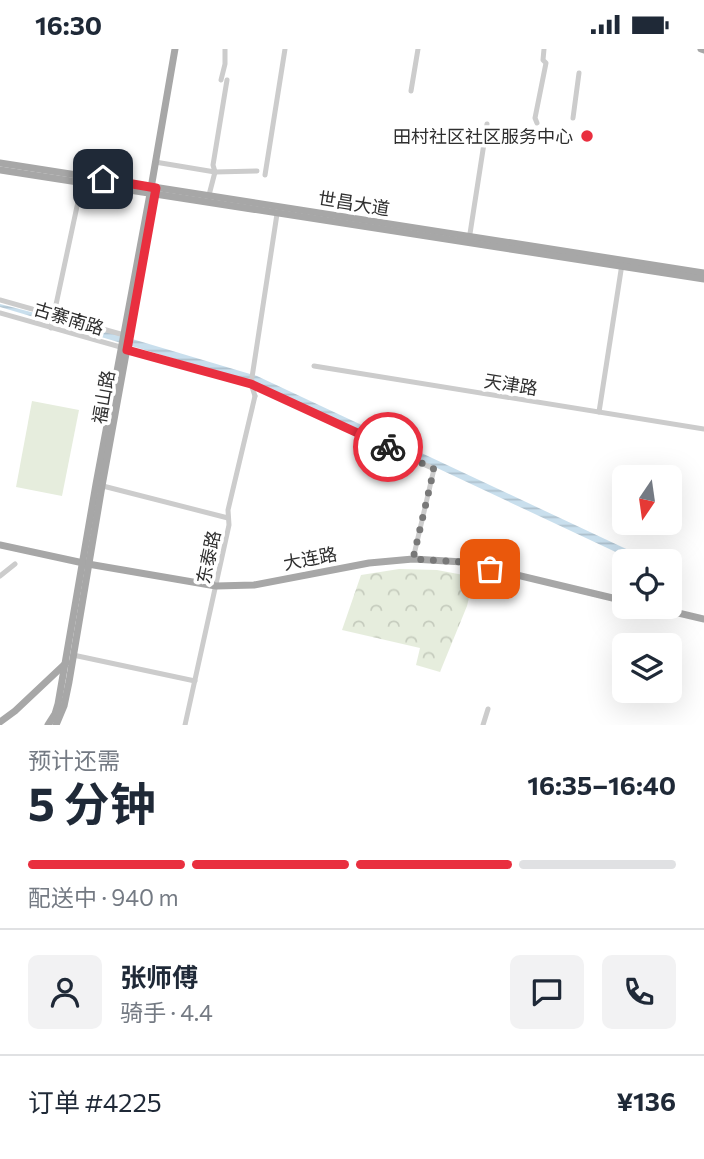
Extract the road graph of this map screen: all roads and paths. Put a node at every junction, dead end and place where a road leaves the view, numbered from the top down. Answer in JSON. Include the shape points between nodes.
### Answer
{"nodes":[{"id":1,"x":176,"y":49,"type":"edge"},
{"id":2,"x":225,"y":49,"type":"edge"},
{"id":3,"x":285,"y":49,"type":"edge"},
{"id":4,"x":418,"y":49,"type":"edge"},
{"id":5,"x":544,"y":49,"type":"edge"},
{"id":6,"x":579,"y":73,"type":"dead end"},
{"id":7,"x":411,"y":91,"type":"dead end"},
{"id":8,"x":573,"y":118,"type":"dead end"},
{"id":9,"x":537,"y":123,"type":"dead end"},
{"id":10,"x":487,"y":124,"type":"dead end"},
{"id":11,"x":157,"y":162,"type":"junction"},
{"id":12,"x":0,"y":163,"type":"edge"},
{"id":13,"x":0,"y":170,"type":"edge"},
{"id":14,"x":215,"y":171,"type":"junction"},
{"id":15,"x":257,"y":171,"type":"dead end"},
{"id":16,"x":265,"y":175,"type":"dead end"},
{"id":17,"x":82,"y":183,"type":"junction"},
{"id":18,"x":153,"y":191,"type":"junction"},
{"id":19,"x":209,"y":195,"type":"junction"},
{"id":20,"x":277,"y":214,"type":"junction"},
{"id":21,"x":469,"y":240,"type":"junction"},
{"id":22,"x":622,"y":263,"type":"junction"},
{"id":23,"x":704,"y":273,"type":"edge"},
{"id":24,"x":704,"y":279,"type":"edge"},
{"id":25,"x":0,"y":300,"type":"edge"},
{"id":26,"x":0,"y":313,"type":"edge"},
{"id":27,"x":53,"y":321,"type":"junction"},
{"id":28,"x":127,"y":336,"type":"junction"},
{"id":29,"x":124,"y":348,"type":"junction"},
{"id":30,"x":314,"y":366,"type":"dead end"},
{"id":31,"x":251,"y":383,"type":"junction"},
{"id":32,"x":267,"y":391,"type":"junction"},
{"id":33,"x":255,"y":396,"type":"junction"},
{"id":34,"x":599,"y":412,"type":"junction"},
{"id":35,"x":704,"y":429,"type":"edge"},
{"id":36,"x":99,"y":485,"type":"junction"},
{"id":37,"x":228,"y":518,"type":"junction"},
{"id":38,"x":0,"y":545,"type":"edge"},
{"id":39,"x":413,"y":559,"type":"junction"},
{"id":40,"x":85,"y":563,"type":"junction"},
{"id":41,"x":15,"y":564,"type":"dead end"},
{"id":42,"x":0,"y":576,"type":"edge"},
{"id":43,"x":216,"y":586,"type":"junction"},
{"id":44,"x":612,"y":598,"type":"edge"},
{"id":45,"x":682,"y":614,"type":"edge"},
{"id":46,"x":704,"y":619,"type":"edge"},
{"id":47,"x":74,"y":655,"type":"junction"},
{"id":48,"x":65,"y":664,"type":"junction"},
{"id":49,"x":195,"y":681,"type":"junction"},
{"id":50,"x":488,"y":709,"type":"dead end"},
{"id":51,"x":0,"y":722,"type":"edge"},
{"id":52,"x":48,"y":725,"type":"edge"},
{"id":53,"x":56,"y":725,"type":"edge"},
{"id":54,"x":185,"y":725,"type":"edge"},
{"id":55,"x":484,"y":725,"type":"edge"}],
"edges":[{"from":1,"to":11,"type":"main road"},
{"from":2,"to":14,"type":"street"},
{"from":3,"to":16,"type":"street"},
{"from":4,"to":7,"type":"street"},
{"from":5,"to":9,"type":"street"},
{"from":6,"to":8,"type":"street"},
{"from":10,"to":21,"type":"street"},
{"from":11,"to":14,"type":"street"},
{"from":11,"to":18,"type":"main road"},
{"from":12,"to":18,"type":"main road","name":"世昌大道"},
{"from":13,"to":17,"type":"main road","name":"世昌大道"},
{"from":14,"to":15,"type":"street"},
{"from":14,"to":19,"type":"street"},
{"from":17,"to":18,"type":"main road","name":"世昌大道"},
{"from":17,"to":27,"type":"street"},
{"from":18,"to":19,"type":"main road","name":"世昌大道"},
{"from":18,"to":20,"type":"main road","name":"世昌大道"},
{"from":18,"to":28,"type":"main road"},
{"from":19,"to":21,"type":"main road","name":"世昌大道"},
{"from":20,"to":21,"type":"main road","name":"世昌大道"},
{"from":20,"to":31,"type":"street"},
{"from":21,"to":22,"type":"main road","name":"世昌大道"},
{"from":22,"to":23,"type":"main road","name":"世昌大道"},
{"from":22,"to":24,"type":"main road","name":"世昌大道"},
{"from":22,"to":34,"type":"street"},
{"from":25,"to":27,"type":"street"},
{"from":26,"to":27,"type":"street","name":"古寨南路"},
{"from":27,"to":28,"type":"street"},
{"from":27,"to":29,"type":"street","name":"古寨南路"},
{"from":28,"to":29,"type":"main road"},
{"from":29,"to":31,"type":"street","name":"古寨南路"},
{"from":29,"to":36,"type":"main road"},
{"from":30,"to":34,"type":"street","name":"天津路"},
{"from":31,"to":32,"type":"street","name":"古寨南路"},
{"from":31,"to":33,"type":"street"},
{"from":32,"to":33,"type":"street"},
{"from":32,"to":39,"type":"street","name":"古寨南路","via":[[434,469]]},
{"from":33,"to":37,"type":"street","name":"东泰路"},
{"from":34,"to":35,"type":"street","name":"天津路"},
{"from":36,"to":37,"type":"street"},
{"from":36,"to":40,"type":"main road"},
{"from":37,"to":43,"type":"street","name":"东泰路"},
{"from":38,"to":40,"type":"main road","name":"大连路"},
{"from":39,"to":43,"type":"main road","name":"大连路","via":[[254,586]]},
{"from":39,"to":44,"type":"main road","name":"大连路","via":[[463,562]]},
{"from":40,"to":43,"type":"main road","name":"大连路"},
{"from":40,"to":47,"type":"main road"},
{"from":40,"to":48,"type":"main road"},
{"from":41,"to":42,"type":"street"},
{"from":43,"to":49,"type":"street","name":"东泰路"},
{"from":45,"to":46,"type":"main road"},
{"from":47,"to":48,"type":"main road"},
{"from":47,"to":49,"type":"street"},
{"from":47,"to":53,"type":"main road"},
{"from":48,"to":51,"type":"main road"},
{"from":48,"to":52,"type":"main road","via":[[58,704]]},
{"from":49,"to":54,"type":"street","name":"东泰路"},
{"from":50,"to":55,"type":"street"}]}
